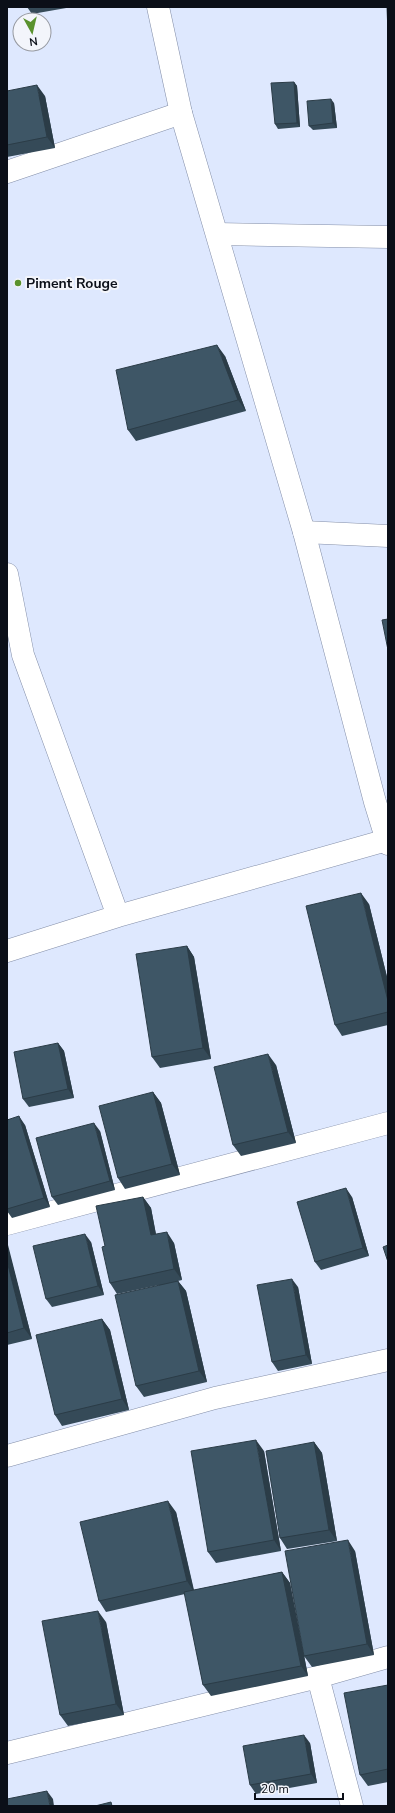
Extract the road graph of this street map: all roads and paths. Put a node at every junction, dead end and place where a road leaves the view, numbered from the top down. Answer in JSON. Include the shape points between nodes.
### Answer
{"nodes":[{"id":1,"x":158,"y":7,"type":"edge"},
{"id":2,"x":181,"y":113,"type":"junction"},
{"id":3,"x":7,"y":172,"type":"edge"},
{"id":4,"x":218,"y":234,"type":"junction"},
{"id":5,"x":388,"y":237,"type":"edge"},
{"id":6,"x":304,"y":532,"type":"junction"},
{"id":7,"x":388,"y":536,"type":"edge"},
{"id":8,"x":7,"y":574,"type":"edge"},
{"id":9,"x":15,"y":657,"type":"edge"},
{"id":10,"x":382,"y":802,"type":"edge"},
{"id":11,"x":387,"y":842,"type":"edge"},
{"id":12,"x":118,"y":916,"type":"junction"},
{"id":13,"x":7,"y":951,"type":"edge"},
{"id":14,"x":388,"y":1123,"type":"edge"},
{"id":15,"x":7,"y":1224,"type":"edge"},
{"id":16,"x":388,"y":1360,"type":"edge"},
{"id":17,"x":7,"y":1456,"type":"edge"},
{"id":18,"x":388,"y":1656,"type":"edge"},
{"id":19,"x":318,"y":1677,"type":"junction"},
{"id":20,"x":7,"y":1753,"type":"edge"},
{"id":21,"x":352,"y":1806,"type":"edge"}],
"edges":[{"from":1,"to":2,"type":"street"},
{"from":2,"to":3,"type":"street"},
{"from":2,"to":4,"type":"street"},
{"from":4,"to":5,"type":"street"},
{"from":4,"to":6,"type":"street"},
{"from":6,"to":7,"type":"street"},
{"from":6,"to":10,"type":"street"},
{"from":8,"to":9,"type":"street"},
{"from":9,"to":12,"type":"street"},
{"from":10,"to":11,"type":"street"},
{"from":11,"to":12,"type":"street"},
{"from":12,"to":13,"type":"street"},
{"from":14,"to":15,"type":"street"},
{"from":16,"to":17,"type":"street","via":[[215,1398]]},
{"from":18,"to":19,"type":"street"},
{"from":19,"to":20,"type":"street"},
{"from":19,"to":21,"type":"street"}]}
